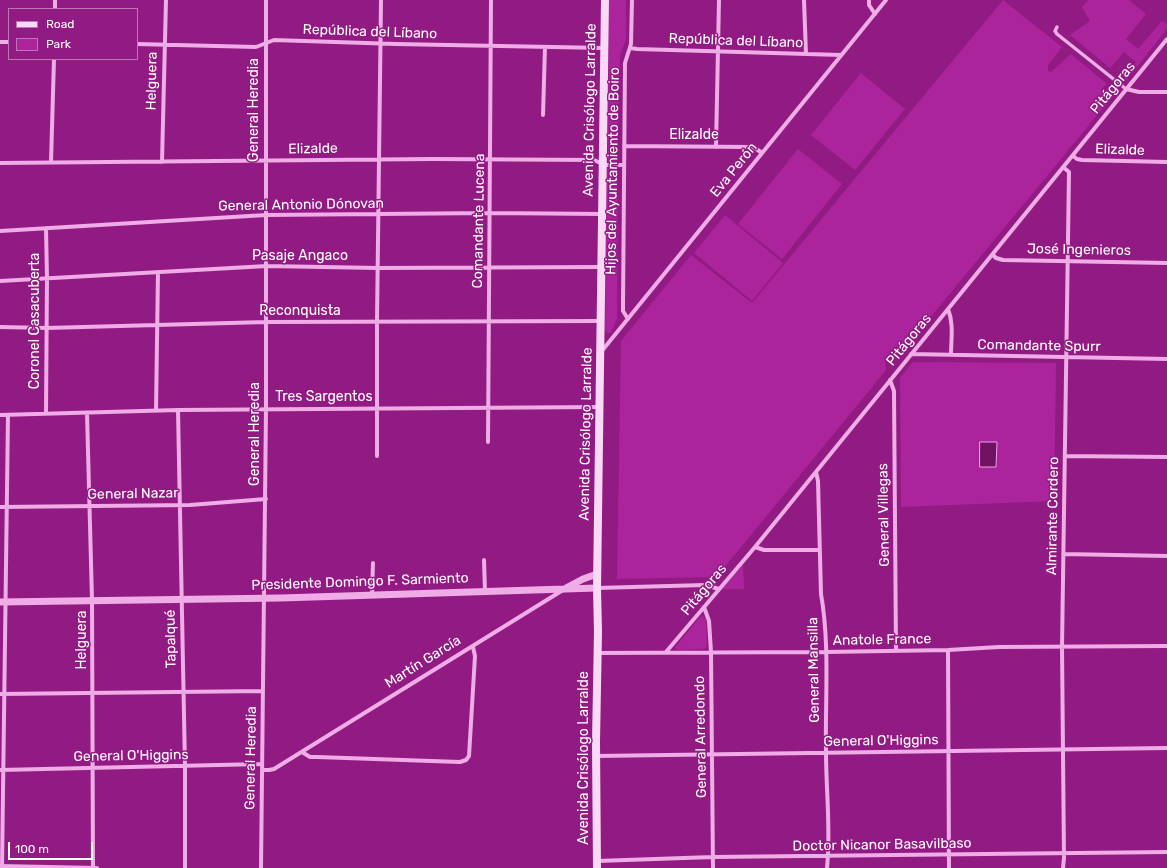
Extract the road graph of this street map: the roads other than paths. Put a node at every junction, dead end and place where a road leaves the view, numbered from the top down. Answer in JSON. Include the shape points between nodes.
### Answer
{"nodes":[{"id":1,"x":166,"y":0,"type":"edge"},
{"id":2,"x":266,"y":0,"type":"edge"},
{"id":3,"x":381,"y":0,"type":"edge"},
{"id":4,"x":491,"y":0,"type":"edge"},
{"id":5,"x":605,"y":0,"type":"edge"},
{"id":6,"x":632,"y":0,"type":"edge"},
{"id":7,"x":719,"y":0,"type":"edge"},
{"id":8,"x":804,"y":0,"type":"edge"},
{"id":9,"x":869,"y":0,"type":"edge"},
{"id":10,"x":886,"y":0,"type":"edge"},
{"id":11,"x":875,"y":14,"type":"junction"},
{"id":12,"x":1057,"y":27,"type":"dead end"},
{"id":13,"x":1167,"y":39,"type":"edge"},
{"id":14,"x":380,"y":43,"type":"junction"},
{"id":15,"x":138,"y":44,"type":"edge"},
{"id":16,"x":265,"y":44,"type":"junction"},
{"id":17,"x":164,"y":45,"type":"junction"},
{"id":18,"x":490,"y":46,"type":"junction"},
{"id":19,"x":544,"y":47,"type":"junction"},
{"id":20,"x":604,"y":48,"type":"junction"},
{"id":21,"x":630,"y":48,"type":"junction"},
{"id":22,"x":718,"y":52,"type":"junction"},
{"id":23,"x":806,"y":54,"type":"junction"},
{"id":24,"x":841,"y":55,"type":"junction"},
{"id":25,"x":54,"y":60,"type":"edge"},
{"id":26,"x":1126,"y":90,"type":"junction"},
{"id":27,"x":1167,"y":92,"type":"edge"},
{"id":28,"x":543,"y":115,"type":"dead end"},
{"id":29,"x":624,"y":146,"type":"junction"},
{"id":30,"x":716,"y":147,"type":"junction"},
{"id":31,"x":762,"y":153,"type":"junction"},
{"id":32,"x":1073,"y":156,"type":"junction"},
{"id":33,"x":491,"y":159,"type":"junction"},
{"id":34,"x":380,"y":160,"type":"junction"},
{"id":35,"x":265,"y":161,"type":"junction"},
{"id":36,"x":51,"y":162,"type":"junction"},
{"id":37,"x":162,"y":162,"type":"junction"},
{"id":38,"x":1167,"y":162,"type":"edge"},
{"id":39,"x":0,"y":163,"type":"edge"},
{"id":40,"x":602,"y":163,"type":"junction"},
{"id":41,"x":624,"y":166,"type":"junction"},
{"id":42,"x":1063,"y":167,"type":"junction"},
{"id":43,"x":490,"y":213,"type":"junction"},
{"id":44,"x":379,"y":214,"type":"junction"},
{"id":45,"x":602,"y":214,"type":"junction"},
{"id":46,"x":266,"y":215,"type":"junction"},
{"id":47,"x":46,"y":228,"type":"junction"},
{"id":48,"x":0,"y":231,"type":"edge"},
{"id":49,"x":993,"y":255,"type":"junction"},
{"id":50,"x":1068,"y":261,"type":"junction"},
{"id":51,"x":1167,"y":262,"type":"edge"},
{"id":52,"x":266,"y":266,"type":"junction"},
{"id":53,"x":601,"y":267,"type":"junction"},
{"id":54,"x":378,"y":268,"type":"junction"},
{"id":55,"x":489,"y":268,"type":"junction"},
{"id":56,"x":158,"y":272,"type":"junction"},
{"id":57,"x":47,"y":278,"type":"junction"},
{"id":58,"x":0,"y":281,"type":"edge"},
{"id":59,"x":948,"y":309,"type":"junction"},
{"id":60,"x":628,"y":319,"type":"junction"},
{"id":61,"x":488,"y":321,"type":"junction"},
{"id":62,"x":600,"y":321,"type":"junction"},
{"id":63,"x":266,"y":322,"type":"junction"},
{"id":64,"x":377,"y":322,"type":"junction"},
{"id":65,"x":158,"y":325,"type":"junction"},
{"id":66,"x":0,"y":327,"type":"edge"},
{"id":67,"x":47,"y":328,"type":"junction"},
{"id":68,"x":600,"y":354,"type":"junction"},
{"id":69,"x":911,"y":354,"type":"junction"},
{"id":70,"x":951,"y":355,"type":"junction"},
{"id":71,"x":1066,"y":357,"type":"junction"},
{"id":72,"x":1167,"y":359,"type":"edge"},
{"id":73,"x":890,"y":380,"type":"junction"},
{"id":74,"x":488,"y":407,"type":"junction"},
{"id":75,"x":599,"y":407,"type":"junction"},
{"id":76,"x":377,"y":408,"type":"junction"},
{"id":77,"x":266,"y":409,"type":"junction"},
{"id":78,"x":178,"y":410,"type":"junction"},
{"id":79,"x":156,"y":411,"type":"junction"},
{"id":80,"x":46,"y":413,"type":"junction"},
{"id":81,"x":87,"y":413,"type":"junction"},
{"id":82,"x":0,"y":415,"type":"edge"},
{"id":83,"x":8,"y":415,"type":"junction"},
{"id":84,"x":488,"y":442,"type":"dead end"},
{"id":85,"x":377,"y":456,"type":"dead end"},
{"id":86,"x":1065,"y":456,"type":"junction"},
{"id":87,"x":1167,"y":457,"type":"edge"},
{"id":88,"x":816,"y":472,"type":"junction"},
{"id":89,"x":266,"y":499,"type":"junction"},
{"id":90,"x":181,"y":505,"type":"junction"},
{"id":91,"x":90,"y":506,"type":"junction"},
{"id":92,"x":0,"y":507,"type":"edge"},
{"id":93,"x":6,"y":507,"type":"junction"},
{"id":94,"x":755,"y":547,"type":"junction"},
{"id":95,"x":820,"y":550,"type":"junction"},
{"id":96,"x":1064,"y":554,"type":"junction"},
{"id":97,"x":1167,"y":556,"type":"edge"},
{"id":98,"x":484,"y":560,"type":"dead end"},
{"id":99,"x":373,"y":563,"type":"dead end"},
{"id":100,"x":597,"y":574,"type":"junction"},
{"id":101,"x":599,"y":588,"type":"junction"},
{"id":102,"x":564,"y":589,"type":"junction"},
{"id":103,"x":719,"y":590,"type":"junction"},
{"id":104,"x":485,"y":591,"type":"junction"},
{"id":105,"x":372,"y":595,"type":"junction"},
{"id":106,"x":265,"y":598,"type":"junction"},
{"id":107,"x":92,"y":600,"type":"junction"},
{"id":108,"x":181,"y":600,"type":"junction"},
{"id":109,"x":3,"y":601,"type":"edge"},
{"id":110,"x":704,"y":607,"type":"junction"},
{"id":111,"x":1167,"y":646,"type":"edge"},
{"id":112,"x":473,"y":647,"type":"junction"},
{"id":113,"x":1062,"y":647,"type":"junction"},
{"id":114,"x":896,"y":650,"type":"junction"},
{"id":115,"x":948,"y":650,"type":"junction"},
{"id":116,"x":666,"y":652,"type":"junction"},
{"id":117,"x":711,"y":652,"type":"junction"},
{"id":118,"x":826,"y":652,"type":"junction"},
{"id":119,"x":597,"y":653,"type":"junction"},
{"id":120,"x":262,"y":691,"type":"junction"},
{"id":121,"x":184,"y":692,"type":"junction"},
{"id":122,"x":93,"y":693,"type":"junction"},
{"id":123,"x":2,"y":694,"type":"edge"},
{"id":124,"x":1167,"y":748,"type":"edge"},
{"id":125,"x":1064,"y":750,"type":"junction"},
{"id":126,"x":949,"y":751,"type":"junction"},
{"id":127,"x":302,"y":752,"type":"junction"},
{"id":128,"x":826,"y":753,"type":"junction"},
{"id":129,"x":712,"y":755,"type":"junction"},
{"id":130,"x":596,"y":756,"type":"junction"},
{"id":131,"x":262,"y":764,"type":"junction"},
{"id":132,"x":185,"y":766,"type":"junction"},
{"id":133,"x":94,"y":768,"type":"junction"},
{"id":134,"x":2,"y":770,"type":"edge"},
{"id":135,"x":262,"y":770,"type":"junction"},
{"id":136,"x":1167,"y":852,"type":"edge"},
{"id":137,"x":1064,"y":853,"type":"junction"},
{"id":138,"x":950,"y":855,"type":"junction"},
{"id":139,"x":713,"y":857,"type":"junction"},
{"id":140,"x":828,"y":857,"type":"junction"},
{"id":141,"x":597,"y":864,"type":"edge"},
{"id":142,"x":1,"y":867,"type":"edge"},
{"id":143,"x":93,"y":868,"type":"edge"},
{"id":144,"x":97,"y":868,"type":"edge"},
{"id":145,"x":185,"y":868,"type":"edge"},
{"id":146,"x":261,"y":868,"type":"edge"},
{"id":147,"x":713,"y":868,"type":"edge"},
{"id":148,"x":827,"y":868,"type":"edge"},
{"id":149,"x":949,"y":868,"type":"edge"},
{"id":150,"x":1064,"y":868,"type":"edge"}],
"edges":[{"from":1,"to":17,"type":"street","name":"Helguera"},
{"from":2,"to":16,"type":"street","name":"General Heredia"},
{"from":3,"to":14,"type":"street"},
{"from":4,"to":18,"type":"street","name":"Comandante Lucena"},
{"from":5,"to":20,"type":"main road","name":"Avenida Crisólogo Larralde"},
{"from":6,"to":21,"type":"street","name":"Hijos del Ayuntamiento de Boiro"},
{"from":7,"to":22,"type":"street"},
{"from":8,"to":23,"type":"street"},
{"from":9,"to":11,"type":"street"},
{"from":10,"to":11,"type":"street","name":"Eva Perón"},
{"from":11,"to":24,"type":"street","name":"Eva Perón"},
{"from":12,"to":26,"type":"street","via":[[1057,34]]},
{"from":13,"to":26,"type":"street","name":"Pitágoras"},
{"from":14,"to":16,"type":"street","name":"República del Líbano","via":[[274,40]]},
{"from":14,"to":18,"type":"street","name":"República del Líbano"},
{"from":14,"to":34,"type":"street"},
{"from":15,"to":17,"type":"street","name":"República del Líbano"},
{"from":16,"to":17,"type":"street","name":"República del Líbano","via":[[256,47]]},
{"from":16,"to":35,"type":"street","name":"General Heredia"},
{"from":17,"to":37,"type":"street","name":"Helguera"},
{"from":18,"to":19,"type":"street","name":"República del Líbano"},
{"from":18,"to":33,"type":"street","name":"Comandante Lucena"},
{"from":19,"to":20,"type":"street","name":"República del Líbano"},
{"from":19,"to":28,"type":"street"},
{"from":20,"to":40,"type":"main road","name":"Avenida Crisólogo Larralde"},
{"from":21,"to":22,"type":"street","name":"República del Líbano"},
{"from":21,"to":29,"type":"street","name":"Hijos del Ayuntamiento de Boiro","via":[[625,63]]},
{"from":22,"to":23,"type":"street","name":"República del Líbano"},
{"from":22,"to":30,"type":"street"},
{"from":23,"to":24,"type":"street","name":"República del Líbano"},
{"from":24,"to":31,"type":"street","name":"Eva Perón"},
{"from":25,"to":36,"type":"street"},
{"from":26,"to":27,"type":"street"},
{"from":26,"to":32,"type":"street","name":"Pitágoras"},
{"from":29,"to":30,"type":"street","name":"Elizalde"},
{"from":29,"to":41,"type":"street","name":"Hijos del Ayuntamiento de Boiro"},
{"from":30,"to":31,"type":"street","name":"Elizalde","via":[[751,147]]},
{"from":31,"to":60,"type":"street","name":"Eva Perón"},
{"from":32,"to":38,"type":"street","name":"Elizalde","via":[[1082,160]]},
{"from":32,"to":42,"type":"street","name":"Pitágoras"},
{"from":33,"to":34,"type":"street","name":"Elizalde"},
{"from":33,"to":40,"type":"street","name":"Elizalde","via":[[594,160]]},
{"from":33,"to":43,"type":"street","name":"Comandante Lucena"},
{"from":34,"to":35,"type":"street","name":"Elizalde"},
{"from":34,"to":44,"type":"street"},
{"from":35,"to":37,"type":"street","name":"Elizalde"},
{"from":35,"to":46,"type":"street","name":"General Heredia"},
{"from":36,"to":37,"type":"street","name":"Elizalde"},
{"from":36,"to":39,"type":"street","name":"Elizalde"},
{"from":40,"to":41,"type":"street","name":"Elizalde"},
{"from":40,"to":45,"type":"main road","name":"Avenida Crisólogo Larralde"},
{"from":41,"to":60,"type":"street","name":"Hijos del Ayuntamiento de Boiro","via":[[623,305]]},
{"from":42,"to":49,"type":"street","name":"Pitágoras"},
{"from":42,"to":50,"type":"street","name":"Almirante Cordero","via":[[1069,172]]},
{"from":43,"to":44,"type":"street","name":"General Antonio Dónovan"},
{"from":43,"to":45,"type":"street","name":"General Antonio Dónovan"},
{"from":43,"to":55,"type":"street","name":"Comandante Lucena"},
{"from":44,"to":46,"type":"street","name":"General Antonio Dónovan"},
{"from":44,"to":54,"type":"street"},
{"from":45,"to":53,"type":"main road","name":"Avenida Crisólogo Larralde"},
{"from":46,"to":47,"type":"street","name":"General Antonio Dónovan"},
{"from":46,"to":52,"type":"street","name":"General Heredia"},
{"from":47,"to":48,"type":"street","name":"General Antonio Dónovan"},
{"from":47,"to":57,"type":"street","name":"Coronel Casacuberta"},
{"from":49,"to":50,"type":"street","name":"José Ingenieros","via":[[1003,260]]},
{"from":49,"to":59,"type":"street","name":"Pitágoras"},
{"from":50,"to":51,"type":"street","name":"José Ingenieros"},
{"from":50,"to":71,"type":"street","name":"Almirante Cordero"},
{"from":52,"to":54,"type":"street","name":"Pasaje Angaco"},
{"from":52,"to":56,"type":"street","name":"Pasaje Angaco"},
{"from":52,"to":63,"type":"street","name":"General Heredia"},
{"from":53,"to":55,"type":"street","name":"Pasaje Angaco"},
{"from":53,"to":62,"type":"main road","name":"Avenida Crisólogo Larralde"},
{"from":54,"to":55,"type":"street","name":"Pasaje Angaco"},
{"from":54,"to":64,"type":"street"},
{"from":55,"to":61,"type":"street","name":"Comandante Lucena"},
{"from":56,"to":57,"type":"street","name":"Pasaje Angaco"},
{"from":56,"to":65,"type":"street"},
{"from":57,"to":58,"type":"street","name":"Pasaje Angaco"},
{"from":57,"to":67,"type":"street","name":"Coronel Casacuberta"},
{"from":59,"to":69,"type":"street","name":"Pitágoras"},
{"from":59,"to":70,"type":"street","via":[[952,324]]},
{"from":60,"to":68,"type":"street","name":"Eva Perón"},
{"from":61,"to":62,"type":"street","name":"Reconquista"},
{"from":61,"to":64,"type":"street","name":"Reconquista"},
{"from":61,"to":74,"type":"street","name":"Comandante Lucena"},
{"from":62,"to":68,"type":"main road","name":"Avenida Crisólogo Larralde"},
{"from":63,"to":64,"type":"street","name":"Reconquista"},
{"from":63,"to":65,"type":"street","name":"Reconquista"},
{"from":63,"to":77,"type":"street","name":"General Heredia"},
{"from":64,"to":76,"type":"street"},
{"from":65,"to":67,"type":"street","name":"Reconquista"},
{"from":65,"to":79,"type":"street"},
{"from":66,"to":67,"type":"street","name":"Reconquista"},
{"from":67,"to":80,"type":"street","name":"Coronel Casacuberta"},
{"from":68,"to":75,"type":"main road","name":"Avenida Crisólogo Larralde"},
{"from":69,"to":70,"type":"street","name":"Comandante Spurr"},
{"from":69,"to":73,"type":"street","name":"Pitágoras"},
{"from":70,"to":71,"type":"street","name":"Comandante Spurr"},
{"from":71,"to":72,"type":"street","name":"Comandante Spurr"},
{"from":71,"to":86,"type":"street","name":"Almirante Cordero"},
{"from":73,"to":88,"type":"street","name":"Pitágoras"},
{"from":73,"to":114,"type":"street","name":"General Villegas","via":[[894,391]]},
{"from":74,"to":75,"type":"street","name":"Tres Sargentos"},
{"from":74,"to":76,"type":"street","name":"Tres Sargentos"},
{"from":74,"to":84,"type":"street","name":"Comandante Lucena"},
{"from":75,"to":100,"type":"main road","name":"Avenida Crisólogo Larralde"},
{"from":76,"to":77,"type":"street","name":"Tres Sargentos"},
{"from":76,"to":85,"type":"street"},
{"from":77,"to":78,"type":"street","name":"Tres Sargentos"},
{"from":77,"to":89,"type":"street","name":"General Heredia"},
{"from":78,"to":79,"type":"street","name":"Tres Sargentos"},
{"from":78,"to":90,"type":"street","name":"Tapalqué"},
{"from":79,"to":81,"type":"street","name":"Tres Sargentos"},
{"from":80,"to":81,"type":"street","name":"Tres Sargentos"},
{"from":80,"to":83,"type":"street","name":"Tres Sargentos"},
{"from":81,"to":91,"type":"street","name":"Helguera"},
{"from":82,"to":83,"type":"street","name":"Tres Sargentos"},
{"from":83,"to":93,"type":"street"},
{"from":86,"to":87,"type":"street"},
{"from":86,"to":96,"type":"street","name":"Almirante Cordero"},
{"from":88,"to":94,"type":"street","name":"Pitágoras"},
{"from":88,"to":95,"type":"street","name":"General Mansilla"},
{"from":89,"to":90,"type":"street","name":"General Nazar"},
{"from":89,"to":106,"type":"street","name":"General Heredia"},
{"from":90,"to":91,"type":"street","name":"General Nazar"},
{"from":90,"to":108,"type":"street","name":"Tapalqué"},
{"from":91,"to":93,"type":"street","name":"General Nazar"},
{"from":91,"to":107,"type":"street","name":"Helguera"},
{"from":92,"to":93,"type":"street","name":"General Nazar"},
{"from":93,"to":109,"type":"street"},
{"from":94,"to":95,"type":"street","via":[[764,550]]},
{"from":94,"to":103,"type":"street","name":"Pitágoras"},
{"from":95,"to":118,"type":"street","name":"General Mansilla"},
{"from":96,"to":97,"type":"street"},
{"from":96,"to":113,"type":"street","name":"Almirante Cordero"},
{"from":98,"to":104,"type":"street"},
{"from":99,"to":105,"type":"street"},
{"from":100,"to":101,"type":"main road","name":"Avenida Crisólogo Larralde"},
{"from":100,"to":102,"type":"street","name":"Martín García"},
{"from":101,"to":102,"type":"street","name":"Presidente Domingo F. Sarmiento"},
{"from":101,"to":103,"type":"street","name":"Presidente Domingo F. Sarmiento","via":[[705,585]]},
{"from":101,"to":119,"type":"main road","name":"Avenida Crisólogo Larralde"},
{"from":102,"to":104,"type":"street","name":"Presidente Domingo F. Sarmiento"},
{"from":102,"to":112,"type":"street","name":"Martín García"},
{"from":103,"to":110,"type":"street","name":"Pitágoras"},
{"from":104,"to":105,"type":"street","name":"Presidente Domingo F. Sarmiento"},
{"from":105,"to":106,"type":"street","name":"Presidente Domingo F. Sarmiento"},
{"from":106,"to":108,"type":"street","name":"Presidente Domingo F. Sarmiento"},
{"from":106,"to":120,"type":"street","name":"General Heredia"},
{"from":107,"to":108,"type":"street","name":"Presidente Domingo F. Sarmiento"},
{"from":107,"to":109,"type":"street","name":"Presidente Domingo F. Sarmiento"},
{"from":107,"to":122,"type":"street","name":"Helguera"},
{"from":108,"to":121,"type":"street","name":"Tapalqué"},
{"from":109,"to":123,"type":"street"},
{"from":110,"to":116,"type":"street","name":"Pitágoras"},
{"from":110,"to":117,"type":"street","name":"General Arredondo","via":[[709,620]]},
{"from":111,"to":113,"type":"street","name":"Anatole France"},
{"from":112,"to":127,"type":"street","name":"Martín García"},
{"from":112,"to":127,"type":"street","via":[[475,656],[469,756],[466,760],[460,762],[310,757]]},
{"from":113,"to":115,"type":"street","name":"Anatole France"},
{"from":113,"to":125,"type":"street","name":"Almirante Cordero"},
{"from":114,"to":115,"type":"street","name":"Anatole France"},
{"from":114,"to":118,"type":"street","name":"Anatole France"},
{"from":115,"to":126,"type":"street"},
{"from":116,"to":117,"type":"street","name":"Anatole France"},
{"from":116,"to":119,"type":"street","name":"Anatole France"},
{"from":117,"to":118,"type":"street","name":"Anatole France"},
{"from":117,"to":129,"type":"street","name":"General Arredondo"},
{"from":118,"to":128,"type":"street","name":"General Mansilla"},
{"from":119,"to":130,"type":"main road","name":"Avenida Crisólogo Larralde"},
{"from":120,"to":121,"type":"street"},
{"from":120,"to":131,"type":"street","name":"General Heredia"},
{"from":121,"to":122,"type":"street"},
{"from":121,"to":132,"type":"street","name":"Tapalqué"},
{"from":122,"to":123,"type":"street"},
{"from":122,"to":133,"type":"street","name":"Helguera"},
{"from":123,"to":134,"type":"street"},
{"from":124,"to":125,"type":"street","name":"General O'Higgins"},
{"from":125,"to":126,"type":"street","name":"General O'Higgins"},
{"from":125,"to":137,"type":"street","name":"Almirante Cordero"},
{"from":126,"to":128,"type":"street","name":"General O'Higgins"},
{"from":126,"to":138,"type":"street"},
{"from":127,"to":135,"type":"street","name":"Martín García","via":[[274,769]]},
{"from":128,"to":129,"type":"street","name":"General O'Higgins"},
{"from":128,"to":140,"type":"street","name":"General Mansilla"},
{"from":129,"to":130,"type":"street","name":"General O'Higgins"},
{"from":129,"to":139,"type":"street","name":"General Arredondo"},
{"from":130,"to":141,"type":"main road","name":"Avenida Crisólogo Larralde"},
{"from":131,"to":132,"type":"street","name":"General O'Higgins"},
{"from":131,"to":135,"type":"street","name":"General Heredia"},
{"from":132,"to":133,"type":"street","name":"General O'Higgins"},
{"from":132,"to":145,"type":"street","name":"Tapalqué"},
{"from":133,"to":134,"type":"street","name":"General O'Higgins"},
{"from":133,"to":143,"type":"street","name":"Helguera"},
{"from":134,"to":142,"type":"street"},
{"from":135,"to":146,"type":"street","name":"General Heredia"},
{"from":136,"to":137,"type":"street","name":"Doctor Nicanor Basavilbaso"},
{"from":137,"to":138,"type":"street","name":"Doctor Nicanor Basavilbaso"},
{"from":137,"to":150,"type":"street","name":"Almirante Cordero"},
{"from":138,"to":140,"type":"street","name":"Doctor Nicanor Basavilbaso"},
{"from":138,"to":149,"type":"street"},
{"from":139,"to":140,"type":"street","name":"Doctor Nicanor Basavilbaso"},
{"from":139,"to":141,"type":"street","name":"Doctor Nicanor Basavilbaso"},
{"from":139,"to":147,"type":"street","name":"General Arredondo"},
{"from":140,"to":148,"type":"street","name":"General Mansilla"},
{"from":142,"to":143,"type":"street"},
{"from":143,"to":144,"type":"street"}]}
